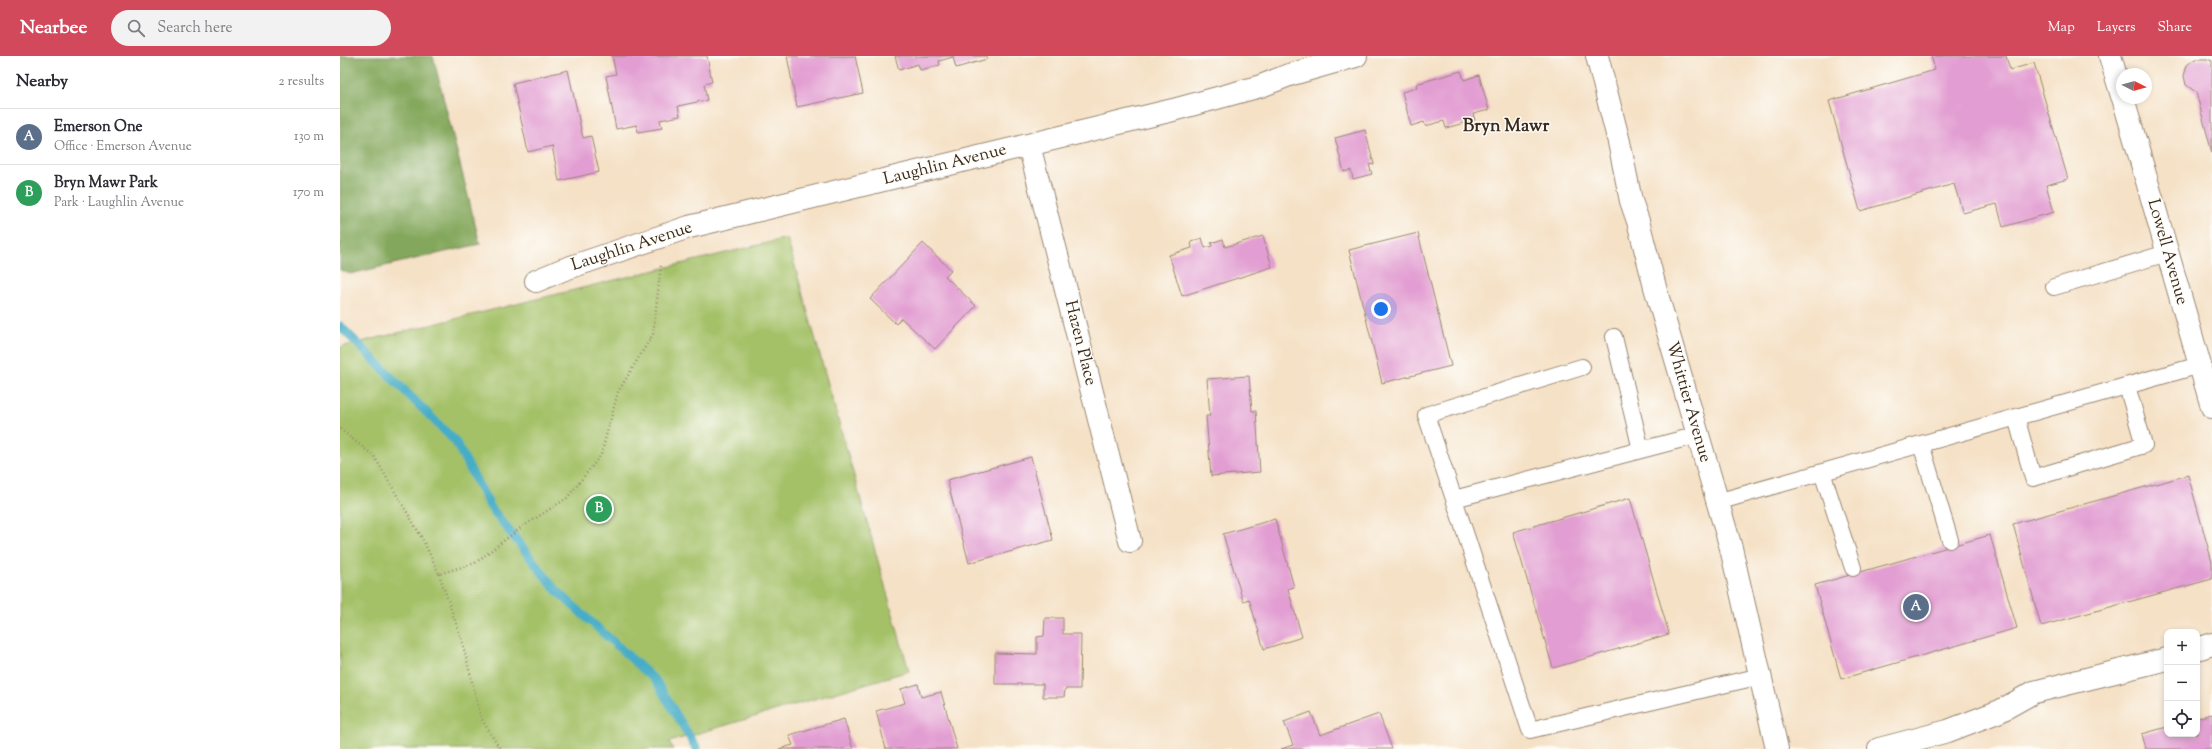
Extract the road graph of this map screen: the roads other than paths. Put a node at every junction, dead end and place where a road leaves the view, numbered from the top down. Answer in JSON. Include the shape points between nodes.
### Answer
{"nodes":[{"id":1,"x":1597,"y":56,"type":"edge"},
{"id":2,"x":2110,"y":56,"type":"edge"},
{"id":3,"x":1343,"y":58,"type":"edge"},
{"id":4,"x":2116,"y":76,"type":"edge"},
{"id":5,"x":2124,"y":104,"type":"edge"},
{"id":6,"x":1029,"y":145,"type":"junction"},
{"id":7,"x":2167,"y":253,"type":"junction"},
{"id":8,"x":536,"y":281,"type":"dead end"},
{"id":9,"x":2054,"y":287,"type":"dead end"},
{"id":10,"x":1614,"y":337,"type":"dead end"},
{"id":11,"x":2200,"y":365,"type":"junction"},
{"id":12,"x":1582,"y":367,"type":"dead end"},
{"id":13,"x":2127,"y":386,"type":"junction"},
{"id":14,"x":2212,"y":407,"type":"edge"},
{"id":15,"x":2016,"y":417,"type":"junction"},
{"id":16,"x":1698,"y":435,"type":"junction"},
{"id":17,"x":1921,"y":444,"type":"junction"},
{"id":18,"x":1641,"y":450,"type":"junction"},
{"id":19,"x":1822,"y":472,"type":"junction"},
{"id":20,"x":1454,"y":499,"type":"junction"},
{"id":21,"x":1717,"y":502,"type":"junction"},
{"id":22,"x":1950,"y":540,"type":"dead end"},
{"id":23,"x":1130,"y":541,"type":"dead end"},
{"id":24,"x":1853,"y":568,"type":"dead end"},
{"id":25,"x":2212,"y":644,"type":"edge"},
{"id":26,"x":2200,"y":648,"type":"edge"},
{"id":27,"x":2164,"y":660,"type":"edge"},
{"id":28,"x":1761,"y":676,"type":"junction"},
{"id":29,"x":1777,"y":749,"type":"edge"},
{"id":30,"x":1879,"y":749,"type":"edge"}],
"edges":[{"from":1,"to":16,"type":"street","name":"Whittier Avenue","via":[[1631,201]]},
{"from":2,"to":4,"type":"street","name":"Lowell Avenue"},
{"from":3,"to":6,"type":"street","name":"Laughlin Avenue","via":[[1261,86]]},
{"from":5,"to":7,"type":"street","name":"Lowell Avenue"},
{"from":6,"to":8,"type":"street","name":"Laughlin Avenue","via":[[689,227]]},
{"from":6,"to":23,"type":"street","name":"Hazen Place"},
{"from":7,"to":9,"type":"lane"},
{"from":7,"to":11,"type":"street","name":"Lowell Avenue"},
{"from":10,"to":18,"type":"lane"},
{"from":11,"to":13,"type":"lane"},
{"from":11,"to":14,"type":"street","name":"Lowell Avenue"},
{"from":12,"to":20,"type":"lane","via":[[1426,415]]},
{"from":13,"to":15,"type":"lane"},
{"from":13,"to":15,"type":"lane","via":[[2144,445],[2033,478]]},
{"from":15,"to":17,"type":"lane"},
{"from":16,"to":18,"type":"lane"},
{"from":16,"to":21,"type":"street","name":"Whittier Avenue"},
{"from":17,"to":19,"type":"lane"},
{"from":17,"to":22,"type":"lane"},
{"from":18,"to":20,"type":"lane"},
{"from":19,"to":21,"type":"lane"},
{"from":19,"to":24,"type":"lane"},
{"from":20,"to":28,"type":"lane","via":[[1530,730]]},
{"from":21,"to":28,"type":"street","name":"Whittier Avenue","via":[[1731,548]]},
{"from":25,"to":26,"type":"street"},
{"from":27,"to":30,"type":"street","via":[[2034,692],[1992,714],[1948,731]]},
{"from":28,"to":29,"type":"street","name":"Whittier Avenue"}]}
